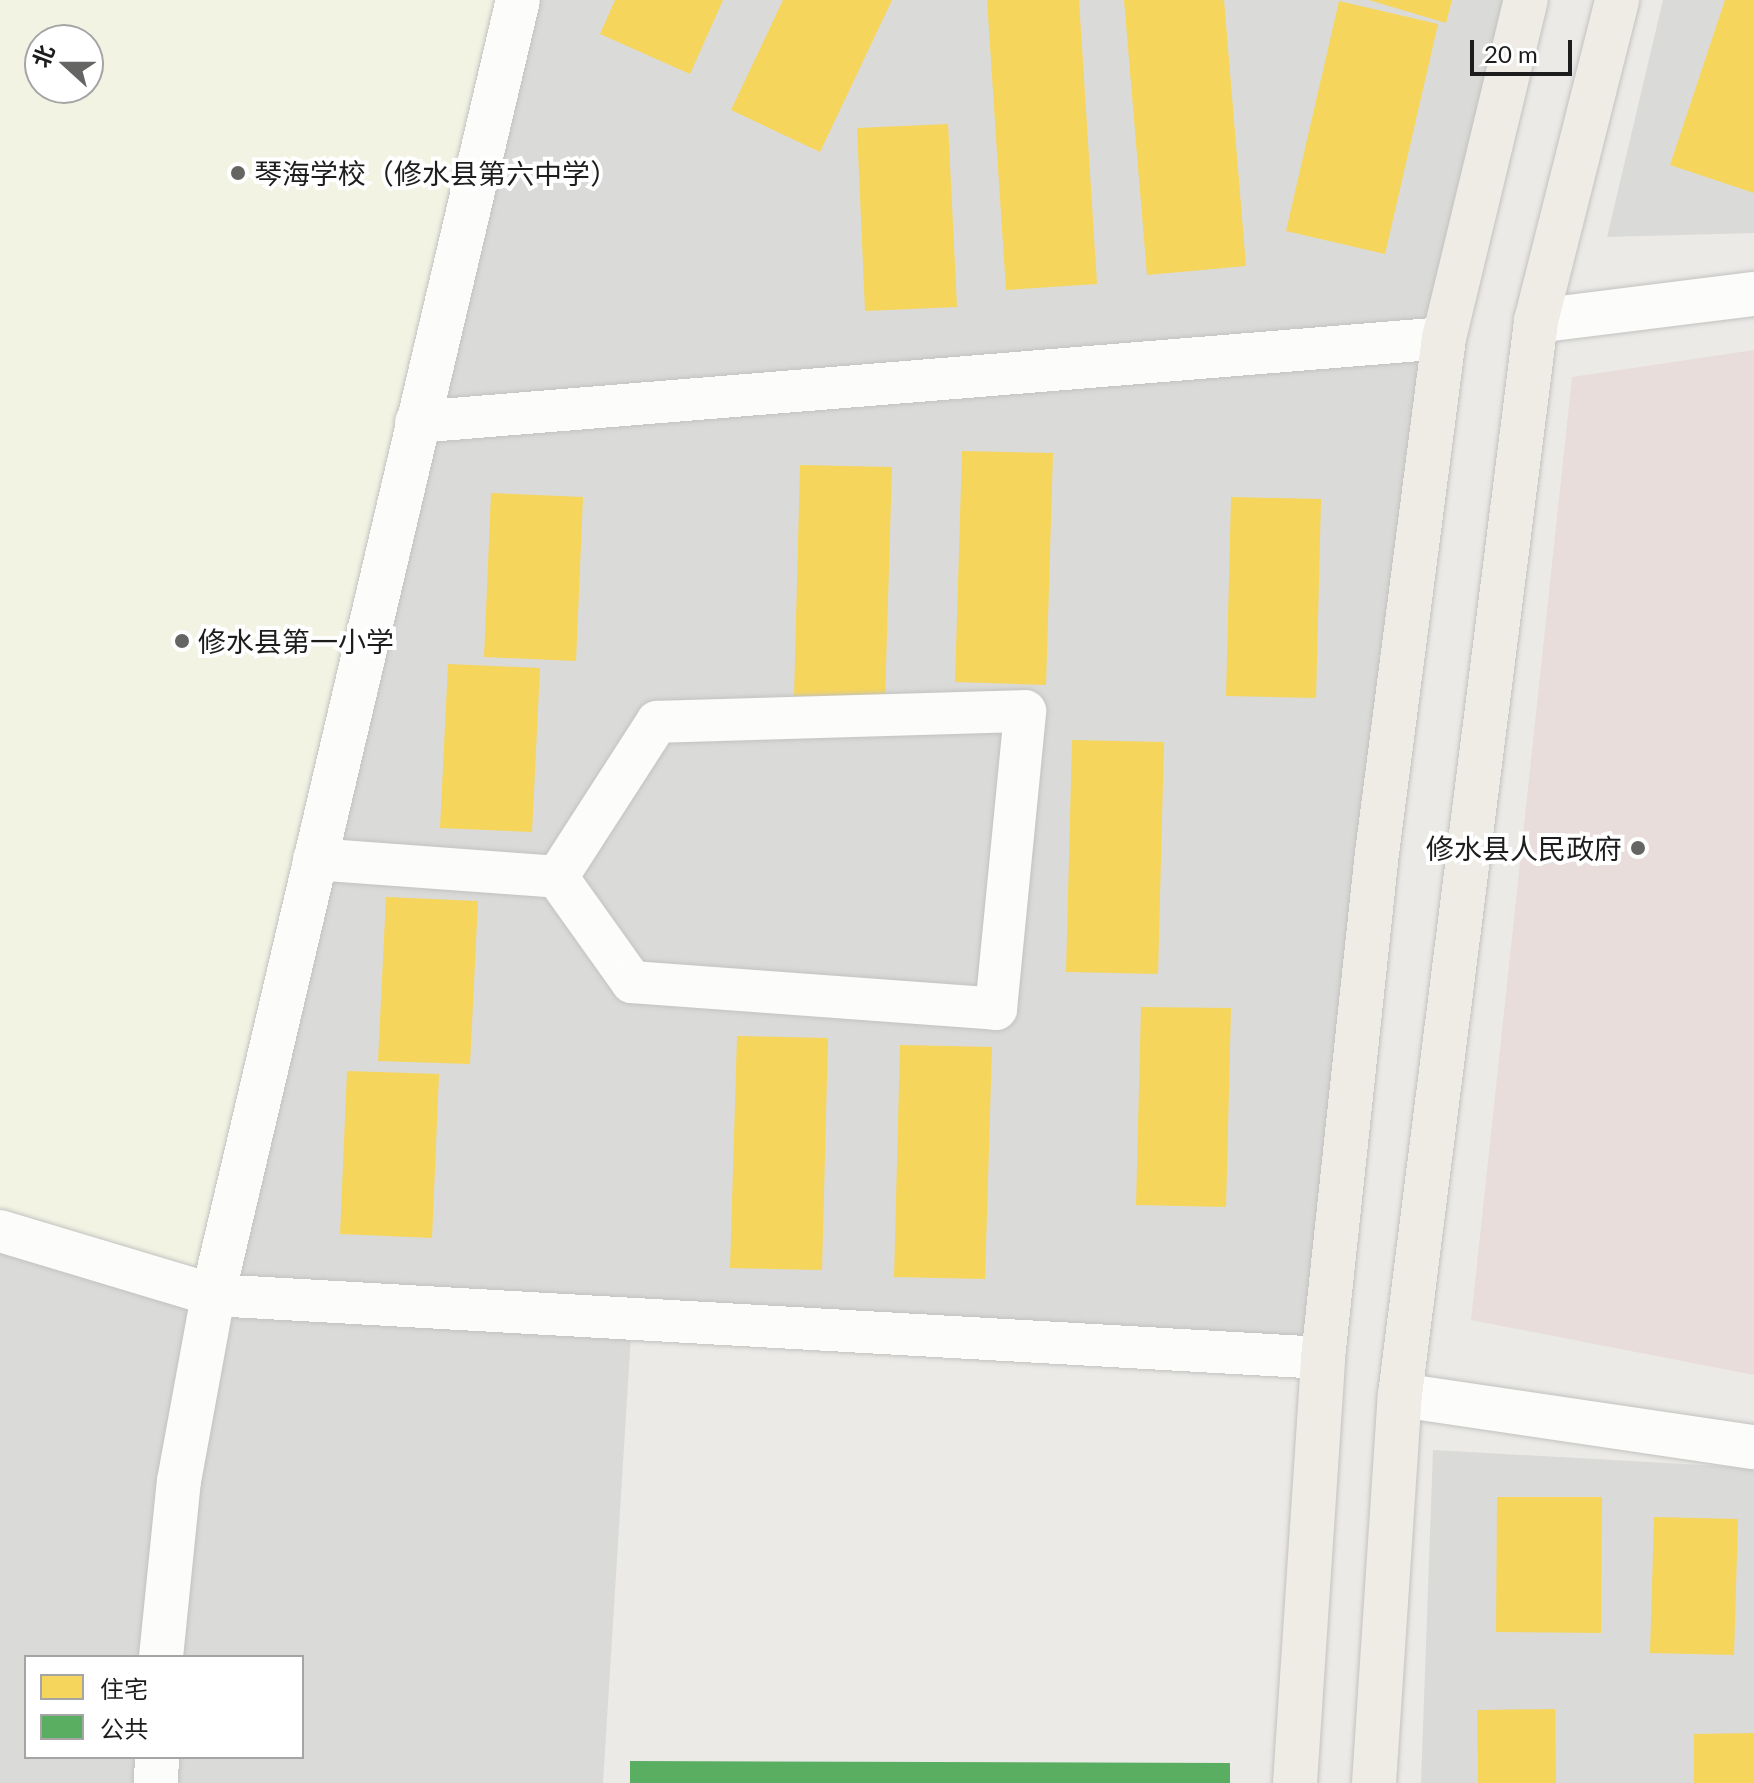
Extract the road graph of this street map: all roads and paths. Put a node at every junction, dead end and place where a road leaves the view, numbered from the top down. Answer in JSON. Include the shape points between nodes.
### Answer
{"nodes":[{"id":1,"x":518,"y":0,"type":"edge"},
{"id":2,"x":1526,"y":0,"type":"edge"},
{"id":3,"x":1617,"y":0,"type":"edge"},
{"id":4,"x":1754,"y":294,"type":"edge"},
{"id":5,"x":1536,"y":321,"type":"junction"},
{"id":6,"x":1444,"y":338,"type":"junction"},
{"id":7,"x":416,"y":422,"type":"junction"},
{"id":8,"x":314,"y":859,"type":"junction"},
{"id":9,"x":557,"y":877,"type":"junction"},
{"id":10,"x":0,"y":1231,"type":"edge"},
{"id":11,"x":213,"y":1295,"type":"junction"},
{"id":12,"x":1323,"y":1358,"type":"junction"},
{"id":13,"x":1400,"y":1395,"type":"junction"},
{"id":14,"x":1754,"y":1447,"type":"edge"},
{"id":15,"x":161,"y":1655,"type":"edge"},
{"id":16,"x":157,"y":1759,"type":"edge"},
{"id":17,"x":156,"y":1783,"type":"edge"},
{"id":18,"x":1295,"y":1783,"type":"edge"},
{"id":19,"x":1374,"y":1783,"type":"edge"}],
"edges":[{"from":1,"to":7,"type":"street"},
{"from":2,"to":6,"type":"main road"},
{"from":3,"to":5,"type":"main road"},
{"from":4,"to":5,"type":"street"},
{"from":5,"to":13,"type":"main road"},
{"from":6,"to":7,"type":"street"},
{"from":6,"to":12,"type":"main road","via":[[1377,853]]},
{"from":7,"to":8,"type":"street"},
{"from":8,"to":9,"type":"street"},
{"from":8,"to":11,"type":"street"},
{"from":9,"to":9,"type":"street","via":[[632,982],[996,1009],[1025,711],[657,722]]},
{"from":10,"to":11,"type":"street"},
{"from":11,"to":12,"type":"street"},
{"from":11,"to":15,"type":"street","via":[[179,1481]]},
{"from":12,"to":18,"type":"main road"},
{"from":13,"to":14,"type":"street"},
{"from":13,"to":19,"type":"main road"},
{"from":16,"to":17,"type":"street"}]}
